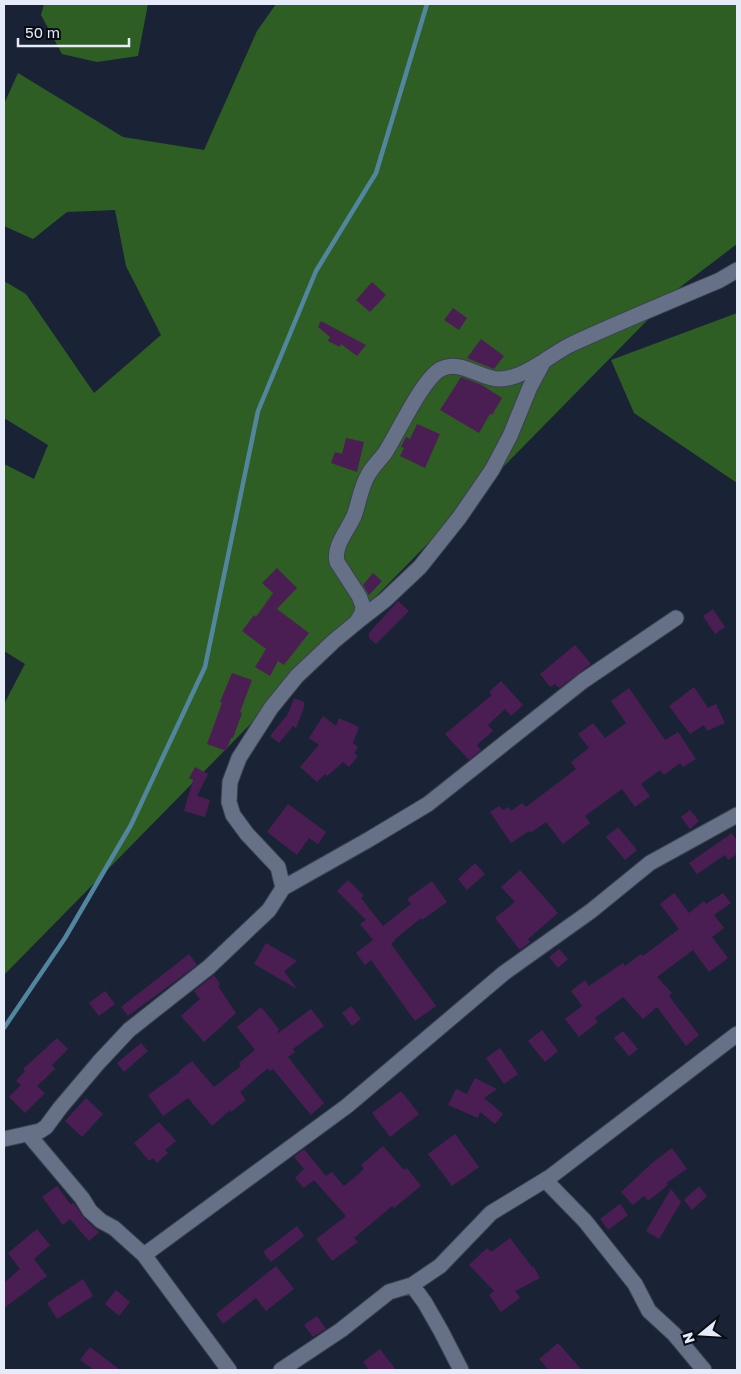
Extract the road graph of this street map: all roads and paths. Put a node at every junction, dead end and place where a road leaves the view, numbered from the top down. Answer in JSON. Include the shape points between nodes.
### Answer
{"nodes":[{"id":1,"x":737,"y":270,"type":"edge"},
{"id":2,"x":545,"y":360,"type":"junction"},
{"id":3,"x":676,"y":618,"type":"dead end"},
{"id":4,"x":357,"y":622,"type":"junction"},
{"id":5,"x":737,"y":816,"type":"edge"},
{"id":6,"x":284,"y":888,"type":"junction"},
{"id":7,"x":737,"y":1034,"type":"edge"},
{"id":8,"x":28,"y":1134,"type":"junction"},
{"id":9,"x":4,"y":1139,"type":"edge"},
{"id":10,"x":546,"y":1180,"type":"junction"},
{"id":11,"x":144,"y":1255,"type":"junction"},
{"id":12,"x":412,"y":1285,"type":"junction"},
{"id":13,"x":229,"y":1370,"type":"edge"},
{"id":14,"x":281,"y":1370,"type":"edge"},
{"id":15,"x":460,"y":1370,"type":"edge"},
{"id":16,"x":704,"y":1370,"type":"edge"}],
"edges":[{"from":1,"to":2,"type":"street","via":[[571,344]]},
{"from":2,"to":4,"type":"street","via":[[492,470],[459,518],[420,567]]},
{"from":2,"to":4,"type":"street","via":[[518,375],[500,379],[449,366],[427,380],[360,490],[354,516],[339,545],[337,562],[364,609]]},
{"from":3,"to":6,"type":"street","via":[[583,681],[428,804]]},
{"from":4,"to":6,"type":"street","via":[[297,676],[271,708],[239,758],[230,782],[233,815],[278,867]]},
{"from":5,"to":11,"type":"street","via":[[650,863],[591,911],[504,974],[348,1106]]},
{"from":6,"to":8,"type":"street","via":[[269,910],[210,967],[129,1030],[46,1127]]},
{"from":7,"to":10,"type":"street"},
{"from":8,"to":9,"type":"street"},
{"from":8,"to":11,"type":"street","via":[[90,1211]]},
{"from":10,"to":12,"type":"street","via":[[491,1213],[440,1266]]},
{"from":10,"to":16,"type":"street","via":[[585,1221],[635,1284],[649,1311],[674,1334]]},
{"from":11,"to":13,"type":"street"},
{"from":12,"to":14,"type":"street","via":[[389,1292],[341,1330]]},
{"from":12,"to":15,"type":"street","via":[[437,1324]]}]}
